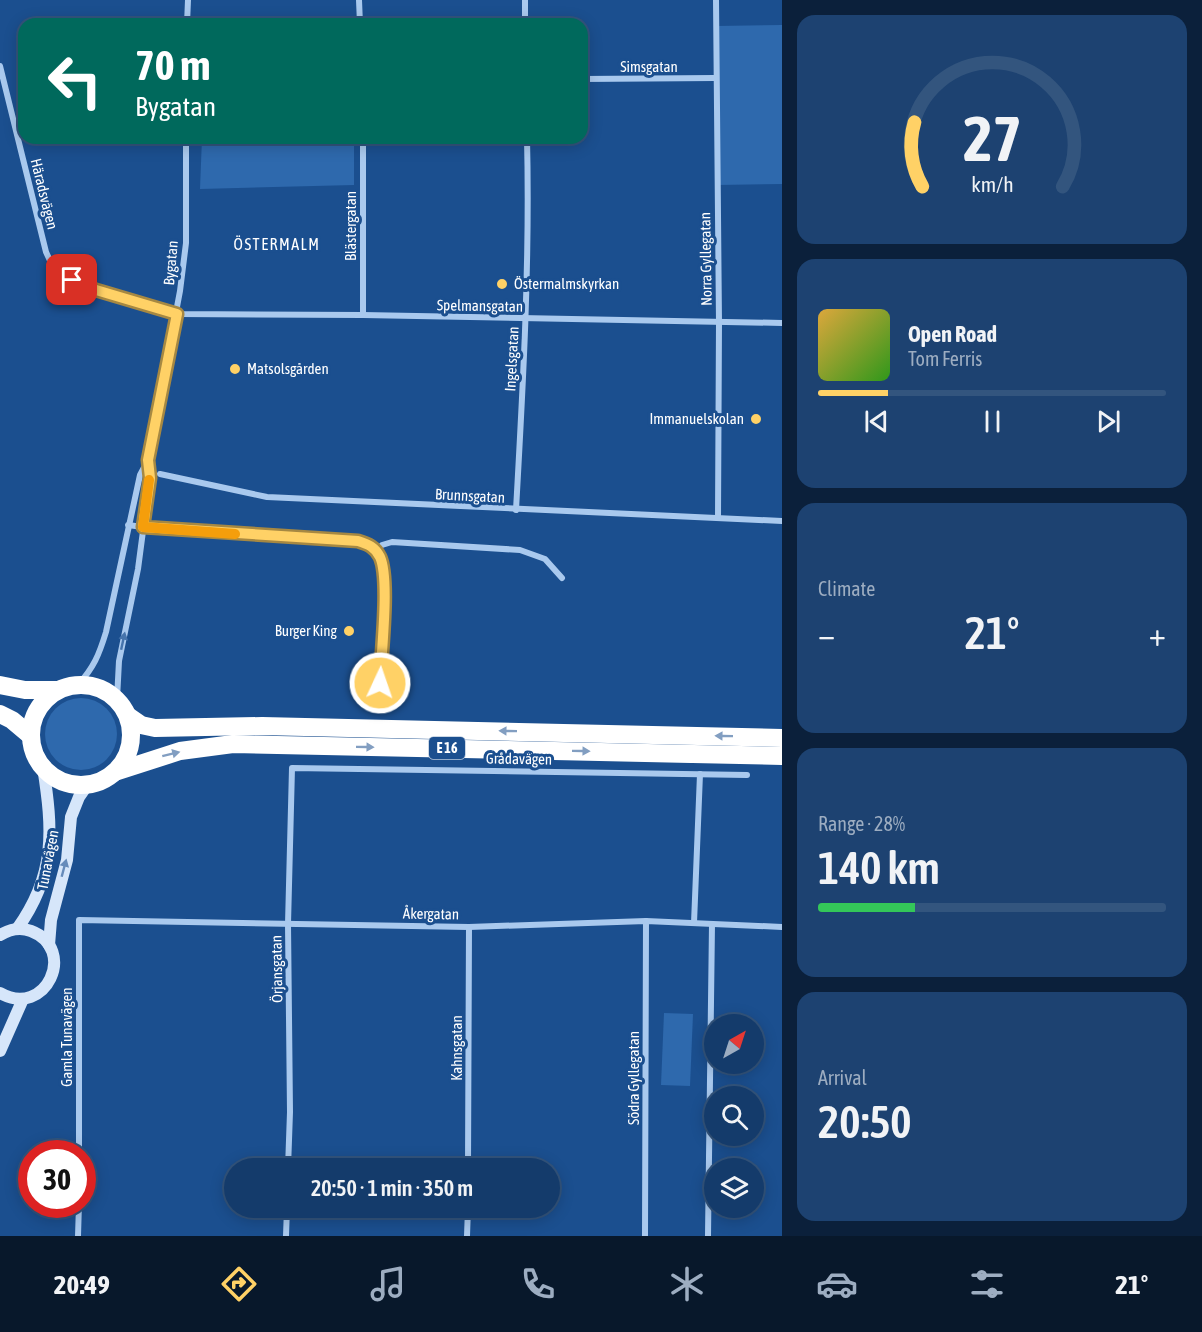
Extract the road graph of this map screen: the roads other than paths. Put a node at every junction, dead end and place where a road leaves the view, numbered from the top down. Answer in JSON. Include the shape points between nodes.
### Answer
{"nodes":[{"id":1,"x":188,"y":0,"type":"edge"},
{"id":2,"x":359,"y":0,"type":"edge"},
{"id":3,"x":525,"y":0,"type":"edge"},
{"id":4,"x":716,"y":0,"type":"edge"},
{"id":5,"x":187,"y":18,"type":"edge"},
{"id":6,"x":360,"y":18,"type":"edge"},
{"id":7,"x":525,"y":18,"type":"edge"},
{"id":8,"x":0,"y":66,"type":"edge"},
{"id":9,"x":715,"y":78,"type":"junction"},
{"id":10,"x":588,"y":79,"type":"edge"},
{"id":11,"x":18,"y":139,"type":"edge"},
{"id":12,"x":19,"y":144,"type":"edge"},
{"id":13,"x":186,"y":144,"type":"edge"},
{"id":14,"x":363,"y":144,"type":"edge"},
{"id":15,"x":526,"y":144,"type":"edge"},
{"id":16,"x":177,"y":314,"type":"junction"},
{"id":17,"x":363,"y":315,"type":"junction"},
{"id":18,"x":526,"y":320,"type":"junction"},
{"id":19,"x":719,"y":323,"type":"junction"},
{"id":20,"x":782,"y":323,"type":"edge"},
{"id":21,"x":148,"y":460,"type":"junction"},
{"id":22,"x":160,"y":474,"type":"dead end"},
{"id":23,"x":516,"y":510,"type":"junction"},
{"id":24,"x":718,"y":518,"type":"junction"},
{"id":25,"x":782,"y":521,"type":"edge"},
{"id":26,"x":128,"y":525,"type":"junction"},
{"id":27,"x":143,"y":527,"type":"junction"},
{"id":28,"x":376,"y":550,"type":"junction"},
{"id":29,"x":562,"y":578,"type":"dead end"},
{"id":30,"x":380,"y":683,"type":"dead end"},
{"id":31,"x":0,"y":685,"type":"edge"},
{"id":32,"x":78,"y":685,"type":"junction"},
{"id":33,"x":57,"y":690,"type":"junction"},
{"id":34,"x":117,"y":699,"type":"junction"},
{"id":35,"x":0,"y":714,"type":"edge"},
{"id":36,"x":128,"y":716,"type":"junction"},
{"id":37,"x":31,"y":736,"type":"junction"},
{"id":38,"x":782,"y":738,"type":"edge"},
{"id":39,"x":782,"y":756,"type":"edge"},
{"id":40,"x":43,"y":767,"type":"junction"},
{"id":41,"x":292,"y":768,"type":"joint"},
{"id":42,"x":115,"y":772,"type":"junction"},
{"id":43,"x":700,"y":774,"type":"junction"},
{"id":44,"x":747,"y":775,"type":"dead end"},
{"id":45,"x":88,"y":784,"type":"junction"},
{"id":46,"x":79,"y":920,"type":"joint"},
{"id":47,"x":646,"y":921,"type":"junction"},
{"id":48,"x":694,"y":923,"type":"junction"},
{"id":49,"x":288,"y":924,"type":"junction"},
{"id":50,"x":712,"y":924,"type":"junction"},
{"id":51,"x":469,"y":927,"type":"junction"},
{"id":52,"x":782,"y":927,"type":"edge"},
{"id":53,"x":17,"y":929,"type":"junction"},
{"id":54,"x":0,"y":935,"type":"edge"},
{"id":55,"x":49,"y":945,"type":"junction"},
{"id":56,"x":0,"y":993,"type":"edge"},
{"id":57,"x":22,"y":999,"type":"junction"},
{"id":58,"x":0,"y":1051,"type":"edge"},
{"id":59,"x":79,"y":1140,"type":"edge"},
{"id":60,"x":288,"y":1158,"type":"edge"},
{"id":61,"x":468,"y":1158,"type":"edge"},
{"id":62,"x":79,"y":1218,"type":"edge"},
{"id":63,"x":287,"y":1218,"type":"edge"},
{"id":64,"x":468,"y":1218,"type":"edge"},
{"id":65,"x":78,"y":1236,"type":"edge"},
{"id":66,"x":286,"y":1236,"type":"edge"},
{"id":67,"x":467,"y":1236,"type":"edge"},
{"id":68,"x":645,"y":1236,"type":"edge"},
{"id":69,"x":708,"y":1236,"type":"edge"}],
"edges":[{"from":1,"to":5,"type":"street"},
{"from":2,"to":6,"type":"street"},
{"from":3,"to":7,"type":"street"},
{"from":4,"to":9,"type":"street","name":"Norra Gyllegatan"},
{"from":8,"to":11,"type":"street","name":"Häradsvägen"},
{"from":9,"to":10,"type":"street","name":"Simsgatan"},
{"from":9,"to":19,"type":"street","name":"Norra Gyllegatan"},
{"from":12,"to":16,"type":"street","name":"Häradsvägen","via":[[46,252],[60,275]]},
{"from":13,"to":16,"type":"street","name":"Bygatan","via":[[186,243]]},
{"from":14,"to":17,"type":"street","name":"Blästergatan"},
{"from":15,"to":18,"type":"street","name":"Ingelsgatan"},
{"from":16,"to":17,"type":"street","name":"Spelmansgatan"},
{"from":16,"to":21,"type":"street","name":"Bygatan"},
{"from":17,"to":18,"type":"street","name":"Spelmansgatan"},
{"from":18,"to":19,"type":"street","name":"Spelmansgatan"},
{"from":18,"to":23,"type":"street","name":"Ingelsgatan"},
{"from":19,"to":20,"type":"street","name":"Spelmansgatan"},
{"from":19,"to":24,"type":"street","name":"Norra Gyllegatan"},
{"from":21,"to":26,"type":"street","name":"Bygatan"},
{"from":21,"to":27,"type":"street","name":"Bygatan","via":[[150,478]]},
{"from":22,"to":23,"type":"street","name":"Brunnsgatan","via":[[267,497]]},
{"from":23,"to":24,"type":"street","name":"Brunnsgatan"},
{"from":24,"to":25,"type":"street","name":"Brunnsgatan"},
{"from":26,"to":27,"type":"street"},
{"from":26,"to":32,"type":"street","name":"Bygatan","via":[[102,647],[92,669]]},
{"from":27,"to":28,"type":"street","via":[[358,541]]},
{"from":34,"to":27,"type":"street","name":"Bygatan","one_way":true,"via":[[119,661]]},
{"from":28,"to":29,"type":"street","via":[[392,542],[520,550],[544,559]]},
{"from":28,"to":30,"type":"street","via":[[384,572]]},
{"from":31,"to":33,"type":"highway"},
{"from":32,"to":33,"type":"highway"},
{"from":32,"to":34,"type":"highway","via":[[95,686]]},
{"from":33,"to":37,"type":"highway","via":[[36,713]]},
{"from":34,"to":36,"type":"highway"},
{"from":35,"to":37,"type":"highway"},
{"from":38,"to":36,"type":"highway","number":"E 16","one_way":true,"via":[[262,726],[163,728],[148,727]]},
{"from":36,"to":42,"type":"highway","via":[[129,750]]},
{"from":37,"to":40,"type":"highway","via":[[34,753]]},
{"from":42,"to":39,"type":"highway","number":"E 16","one_way":true,"via":[[150,759],[233,744]]},
{"from":40,"to":45,"type":"highway","via":[[63,782]]},
{"from":40,"to":53,"type":"street","name":"Tunavägen","via":[[51,835],[47,862],[36,896]]},
{"from":41,"to":43,"type":"street","name":"Grådavägen"},
{"from":41,"to":49,"type":"street","name":"Örjansgatan"},
{"from":42,"to":45,"type":"highway","number":"E 16"},
{"from":43,"to":44,"type":"street","name":"Grådavägen"},
{"from":43,"to":48,"type":"street"},
{"from":55,"to":45,"type":"street","name":"Tunavägen","one_way":true,"via":[[51,920],[67,860],[71,817]]},
{"from":46,"to":49,"type":"street","name":"Åkergatan"},
{"from":46,"to":59,"type":"street","name":"Gamla Tunavägen"},
{"from":47,"to":48,"type":"street","name":"Åkergatan"},
{"from":47,"to":51,"type":"street","name":"Åkergatan"},
{"from":47,"to":68,"type":"street","name":"Södra Gyllegatan"},
{"from":48,"to":50,"type":"street","name":"Åkergatan"},
{"from":49,"to":51,"type":"street","name":"Åkergatan"},
{"from":49,"to":60,"type":"street","name":"Örjansgatan"},
{"from":50,"to":52,"type":"street","name":"Åkergatan"},
{"from":50,"to":69,"type":"street"},
{"from":51,"to":61,"type":"street","name":"Kahnsgatan"},
{"from":53,"to":54,"type":"street"},
{"from":53,"to":55,"type":"street","via":[[35,933]]},
{"from":55,"to":57,"type":"street","name":"Tunavägen","via":[[55,962],[51,979],[39,993]]},
{"from":56,"to":57,"type":"street"},
{"from":57,"to":58,"type":"street"},
{"from":62,"to":65,"type":"street"},
{"from":63,"to":66,"type":"street"},
{"from":64,"to":67,"type":"street"}]}
